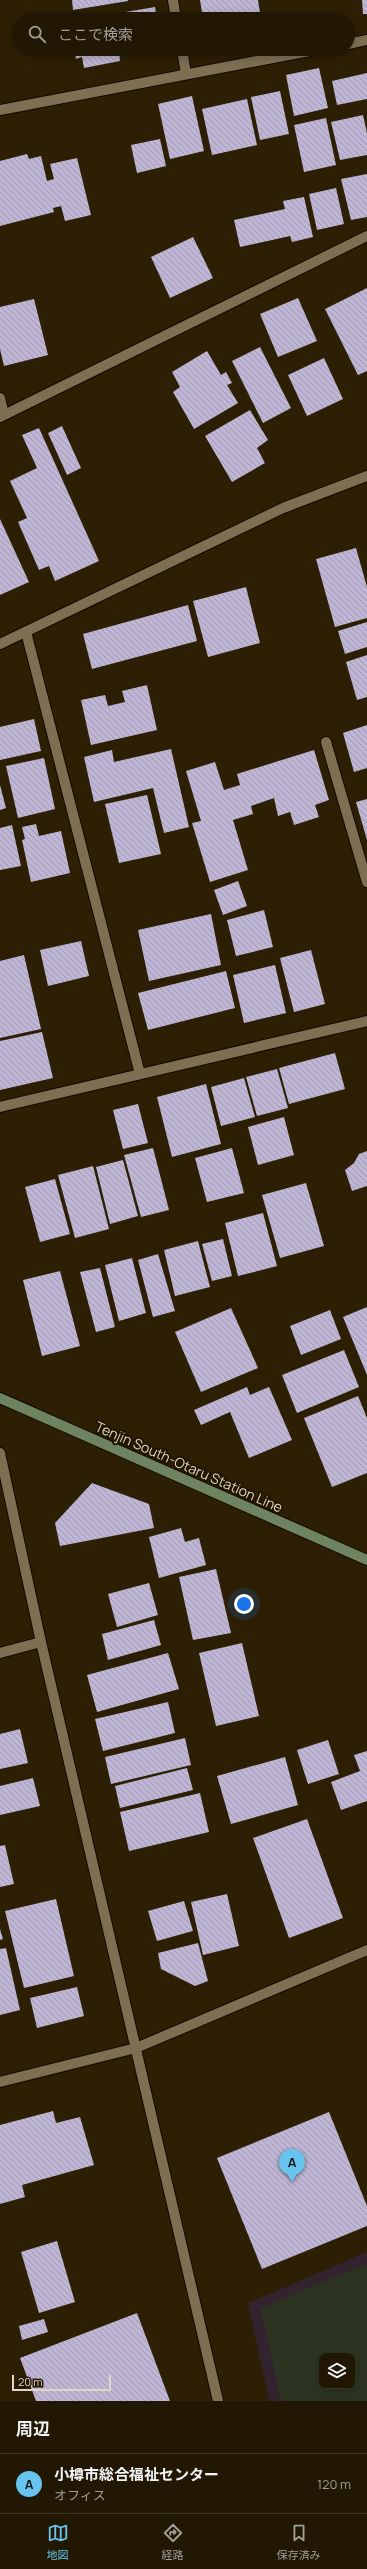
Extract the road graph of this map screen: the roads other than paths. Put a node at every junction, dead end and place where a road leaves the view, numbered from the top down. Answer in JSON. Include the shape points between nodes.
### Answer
{"nodes":[{"id":1,"x":173,"y":0,"type":"edge"},
{"id":2,"x":175,"y":12,"type":"edge"},
{"id":3,"x":367,"y":40,"type":"edge"},
{"id":4,"x":355,"y":43,"type":"edge"},
{"id":5,"x":183,"y":56,"type":"edge"},
{"id":6,"x":282,"y":56,"type":"edge"},
{"id":7,"x":186,"y":74,"type":"junction"},
{"id":8,"x":0,"y":110,"type":"edge"},
{"id":9,"x":367,"y":236,"type":"edge"},
{"id":10,"x":0,"y":398,"type":"edge"},
{"id":11,"x":2,"y":416,"type":"edge"},
{"id":12,"x":367,"y":476,"type":"edge"},
{"id":13,"x":26,"y":632,"type":"junction"},
{"id":14,"x":0,"y":644,"type":"edge"},
{"id":15,"x":326,"y":742,"type":"dead end"},
{"id":16,"x":367,"y":882,"type":"edge"},
{"id":17,"x":367,"y":1021,"type":"edge"},
{"id":18,"x":140,"y":1074,"type":"junction"},
{"id":19,"x":0,"y":1107,"type":"edge"},
{"id":20,"x":0,"y":1398,"type":"edge"},
{"id":21,"x":0,"y":1453,"type":"edge"},
{"id":22,"x":367,"y":1560,"type":"edge"},
{"id":23,"x":41,"y":1642,"type":"junction"},
{"id":24,"x":0,"y":1644,"type":"edge"},
{"id":25,"x":10,"y":1650,"type":"junction"},
{"id":26,"x":0,"y":1653,"type":"edge"},
{"id":27,"x":367,"y":1950,"type":"edge"},
{"id":28,"x":136,"y":2048,"type":"junction"},
{"id":29,"x":0,"y":2082,"type":"edge"},
{"id":30,"x":218,"y":2401,"type":"edge"}],
"edges":[{"from":1,"to":2,"type":"street"},
{"from":3,"to":4,"type":"street"},
{"from":5,"to":7,"type":"street"},
{"from":6,"to":7,"type":"street"},
{"from":7,"to":8,"type":"street"},
{"from":9,"to":11,"type":"street"},
{"from":10,"to":11,"type":"street"},
{"from":12,"to":13,"type":"street","via":[[283,508]]},
{"from":13,"to":14,"type":"street"},
{"from":13,"to":18,"type":"street"},
{"from":15,"to":16,"type":"street"},
{"from":17,"to":18,"type":"street"},
{"from":18,"to":19,"type":"street"},
{"from":20,"to":22,"type":"main road","name":"Tenjin South-Otaru Station Line"},
{"from":21,"to":23,"type":"street"},
{"from":23,"to":25,"type":"street"},
{"from":23,"to":28,"type":"street"},
{"from":24,"to":25,"type":"street"},
{"from":25,"to":26,"type":"street"},
{"from":27,"to":28,"type":"street"},
{"from":28,"to":29,"type":"street"},
{"from":28,"to":30,"type":"street"}]}
